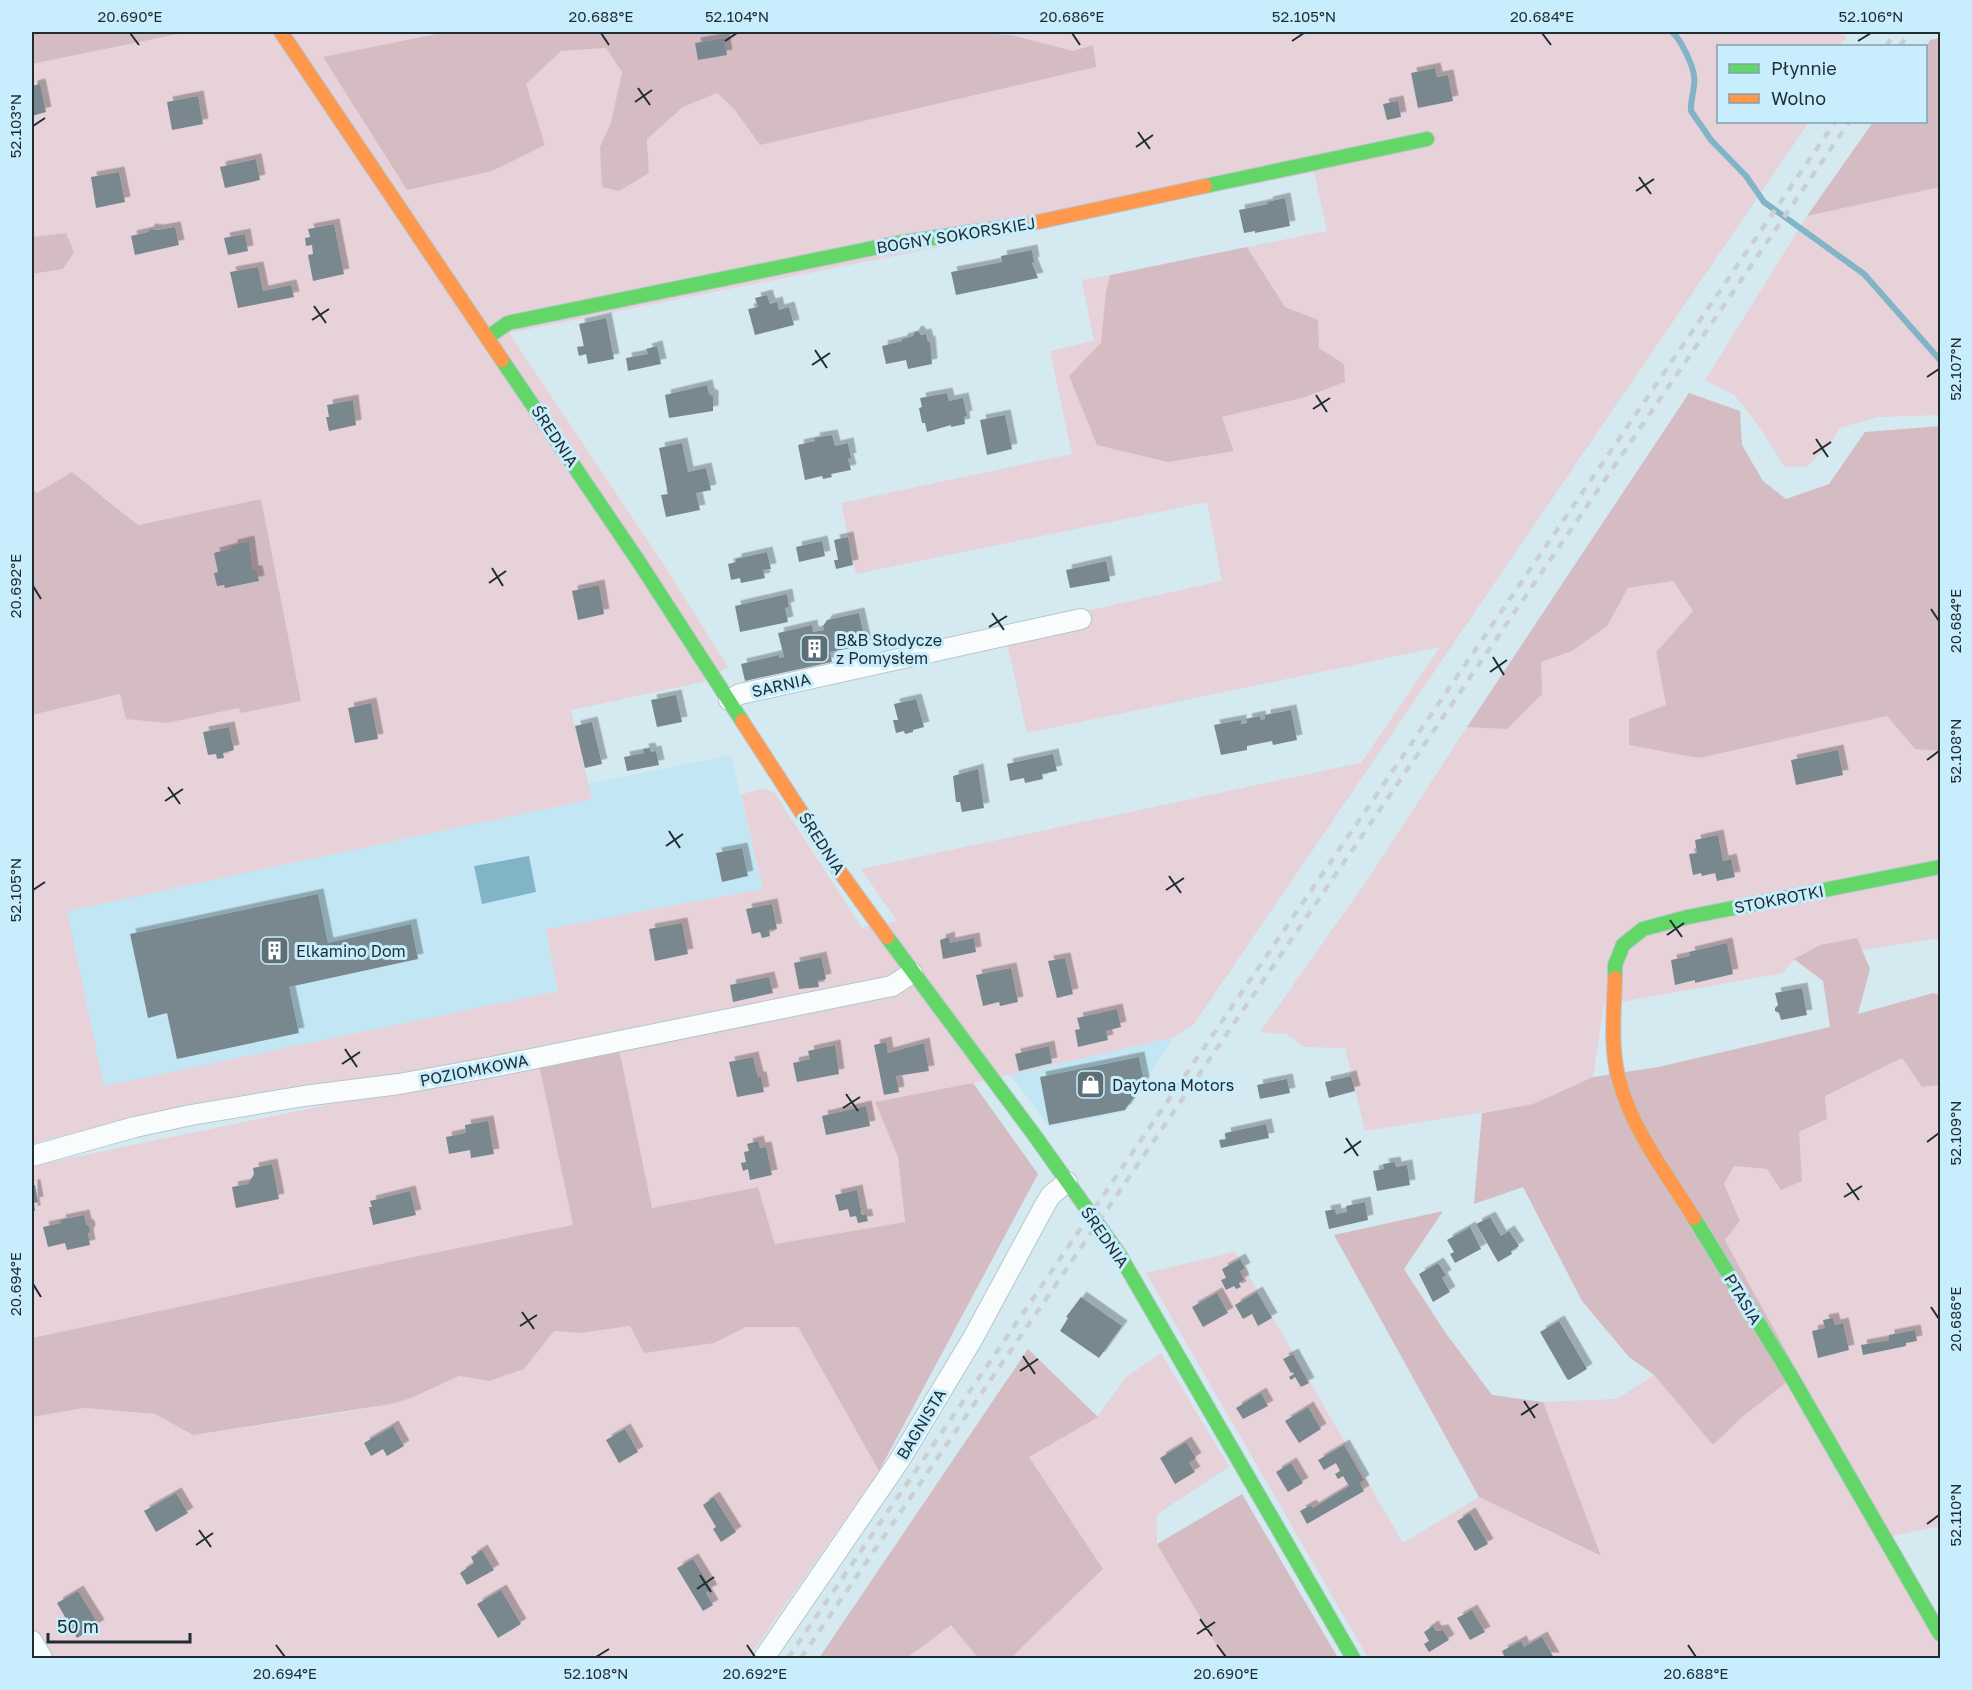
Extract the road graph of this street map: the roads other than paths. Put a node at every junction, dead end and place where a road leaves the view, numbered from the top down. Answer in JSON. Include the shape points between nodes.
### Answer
{"nodes":[{"id":1,"x":281,"y":32,"type":"edge"},
{"id":2,"x":1426,"y":139,"type":"dead end"},
{"id":3,"x":488,"y":337,"type":"junction"},
{"id":4,"x":1081,"y":619,"type":"dead end"},
{"id":5,"x":729,"y":700,"type":"junction"},
{"id":6,"x":1941,"y":867,"type":"edge"},
{"id":7,"x":1623,"y":945,"type":"joint"},
{"id":8,"x":912,"y":973,"type":"junction"},
{"id":9,"x":32,"y":1156,"type":"edge"},
{"id":10,"x":1067,"y":1182,"type":"junction"},
{"id":11,"x":1941,"y":1634,"type":"edge"},
{"id":12,"x":32,"y":1641,"type":"edge"},
{"id":13,"x":42,"y":1659,"type":"edge"},
{"id":14,"x":764,"y":1659,"type":"edge"},
{"id":15,"x":1353,"y":1659,"type":"edge"}],
"edges":[{"from":1,"to":3,"type":"street","name":"ŚREDNIA"},
{"from":2,"to":3,"type":"street","name":"BOGNY SOKORSKIEJ","via":[[1033,224],[898,243],[508,323]]},
{"from":3,"to":5,"type":"street","name":"ŚREDNIA"},
{"from":4,"to":5,"type":"street","name":"SARNIA","via":[[740,694]]},
{"from":5,"to":8,"type":"street","name":"ŚREDNIA","via":[[840,872]]},
{"from":6,"to":7,"type":"street","name":"STOKROTKI","via":[[1688,917],[1643,929]]},
{"from":7,"to":11,"type":"street","name":"PTASIA","via":[[1615,965],[1614,1026],[1618,1078],[1630,1114],[1791,1376]]},
{"from":8,"to":9,"type":"street","name":"POZIOMKOWA","via":[[892,986],[868,991],[487,1068],[135,1126]]},
{"from":8,"to":10,"type":"street","name":"ŚREDNIA"},
{"from":10,"to":14,"type":"street","name":"BAGNISTA","via":[[1046,1203],[973,1338],[899,1461]]},
{"from":10,"to":15,"type":"street","name":"ŚREDNIA","via":[[1119,1254]]},
{"from":12,"to":13,"type":"street"}]}
